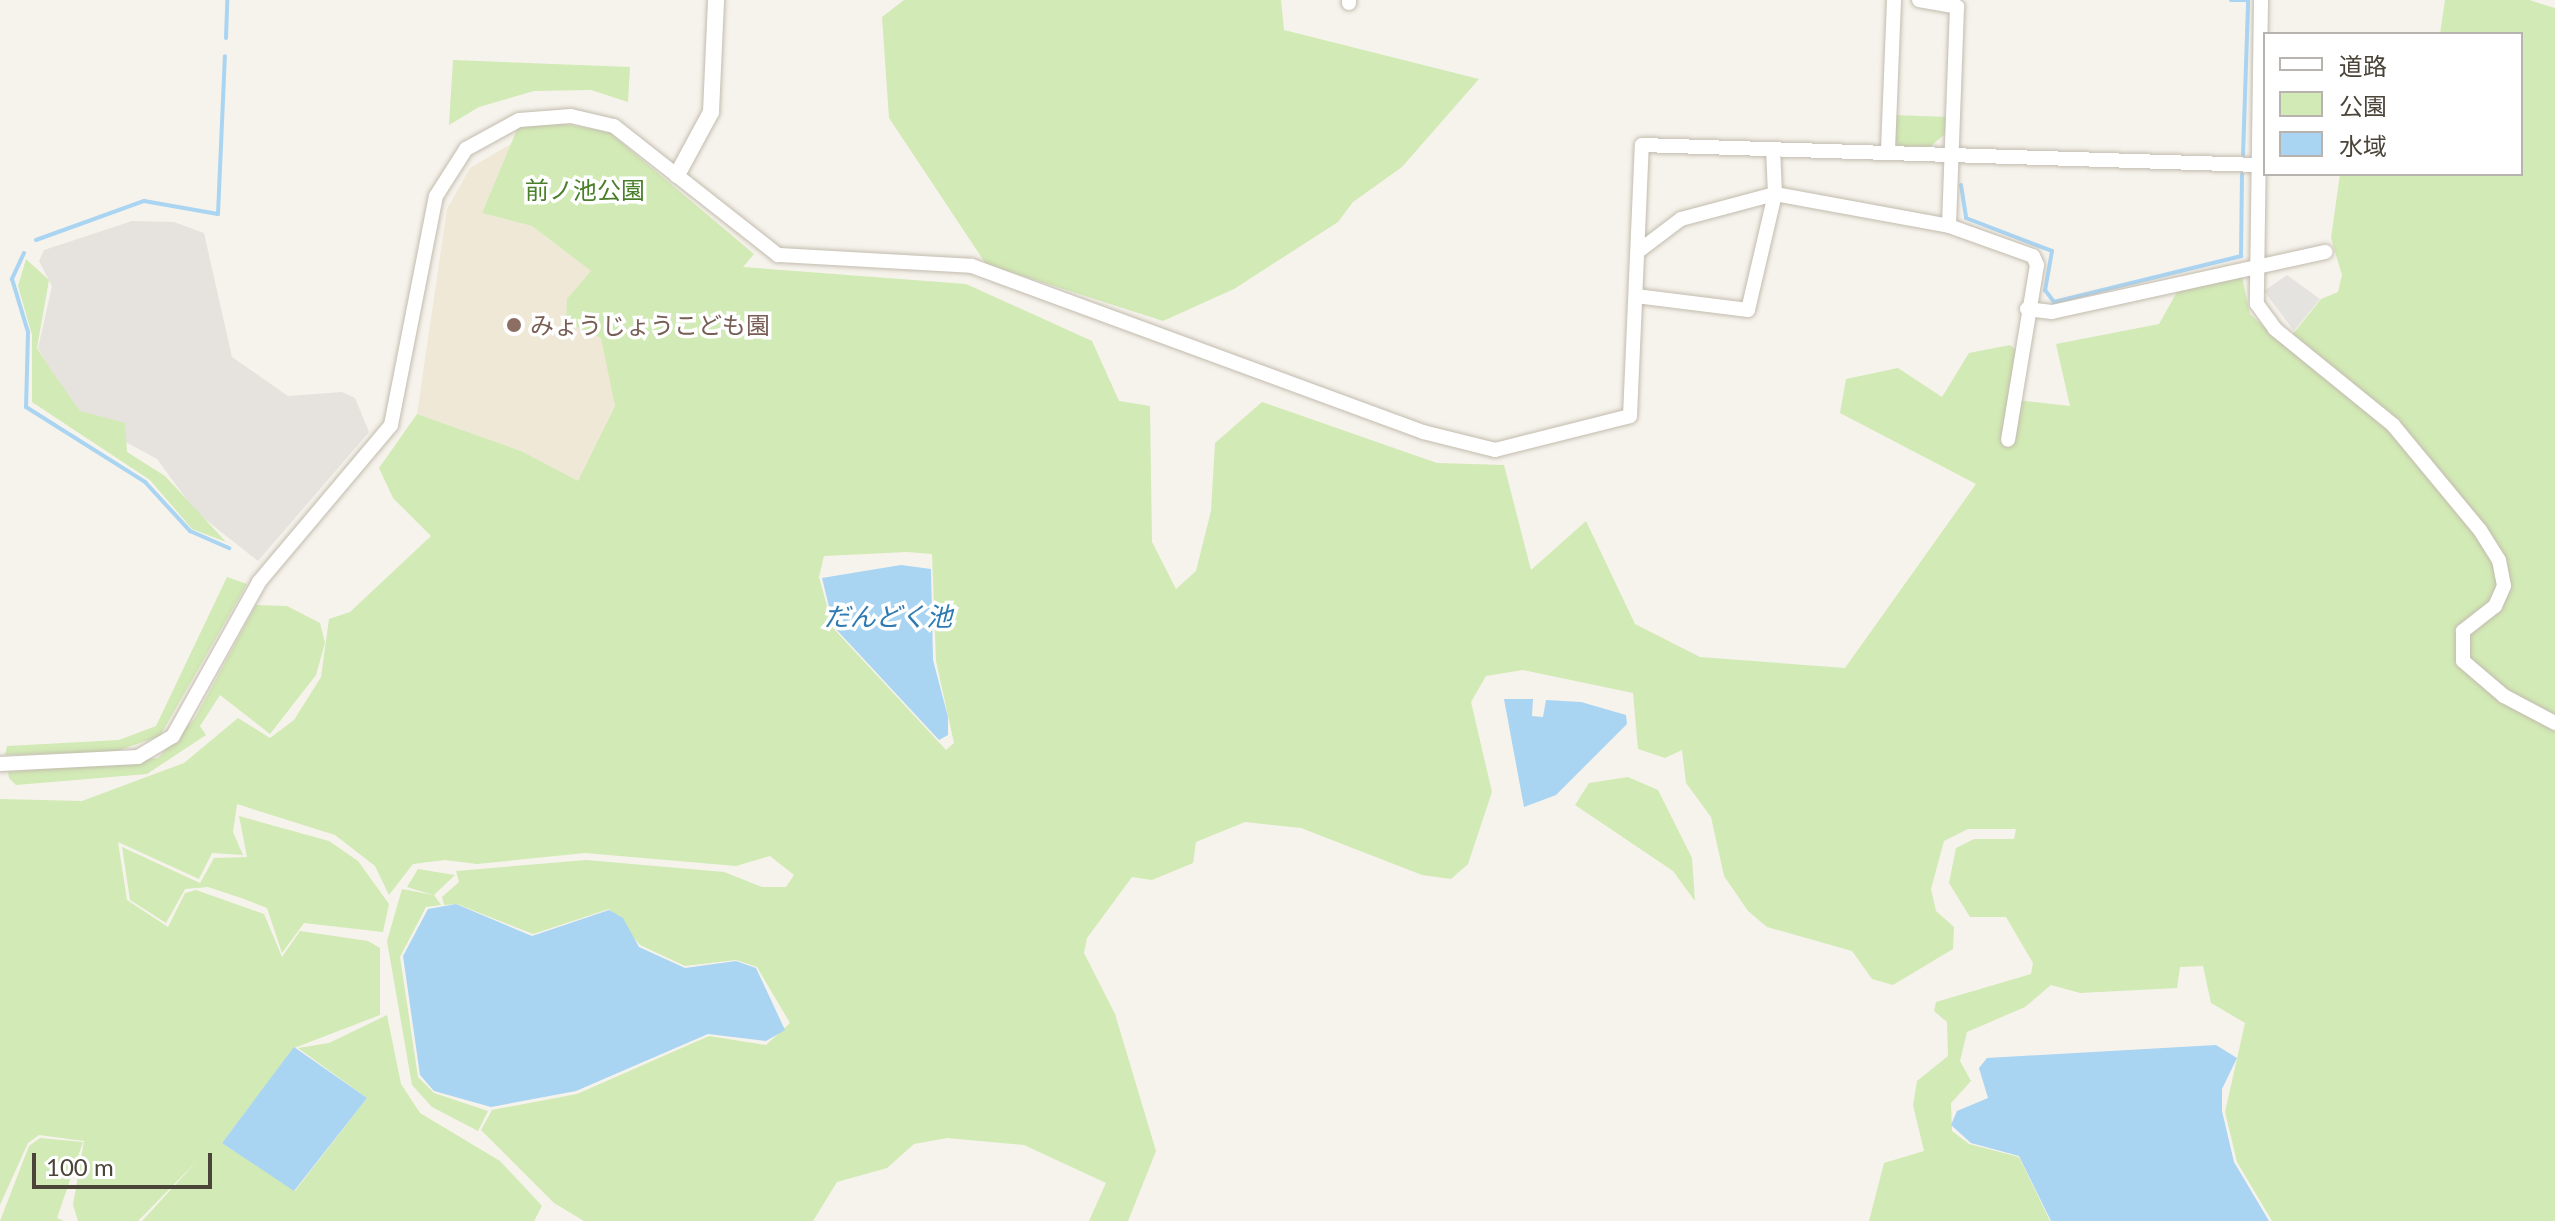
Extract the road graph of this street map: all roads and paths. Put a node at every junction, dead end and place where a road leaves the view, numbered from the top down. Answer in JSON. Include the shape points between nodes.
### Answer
{"nodes":[{"id":1,"x":716,"y":0,"type":"edge"},
{"id":2,"x":1894,"y":0,"type":"edge"},
{"id":3,"x":1919,"y":0,"type":"edge"},
{"id":4,"x":2261,"y":0,"type":"edge"},
{"id":5,"x":1773,"y":149,"type":"junction"},
{"id":6,"x":1888,"y":150,"type":"junction"},
{"id":7,"x":1948,"y":154,"type":"junction"},
{"id":8,"x":2257,"y":165,"type":"junction"},
{"id":9,"x":677,"y":175,"type":"junction"},
{"id":10,"x":1775,"y":194,"type":"junction"},
{"id":11,"x":1949,"y":226,"type":"junction"},
{"id":12,"x":1640,"y":250,"type":"junction"},
{"id":13,"x":2325,"y":252,"type":"dead end"},
{"id":14,"x":2252,"y":267,"type":"junction"},
{"id":15,"x":1636,"y":296,"type":"junction"},
{"id":16,"x":2027,"y":309,"type":"junction"},
{"id":17,"x":2008,"y":440,"type":"dead end"},
{"id":18,"x":2555,"y":723,"type":"edge"},
{"id":19,"x":0,"y":764,"type":"edge"}],
"edges":[{"from":1,"to":9,"type":"street","via":[[709,120]]},
{"from":2,"to":6,"type":"street"},
{"from":3,"to":7,"type":"street","via":[[1957,7]]},
{"from":4,"to":8,"type":"street"},
{"from":5,"to":6,"type":"street"},
{"from":5,"to":10,"type":"street"},
{"from":5,"to":12,"type":"street","via":[[1642,145]]},
{"from":6,"to":7,"type":"street"},
{"from":7,"to":8,"type":"street"},
{"from":7,"to":11,"type":"street"},
{"from":8,"to":14,"type":"street"},
{"from":9,"to":15,"type":"street","via":[[778,255],[972,266],[1481,450],[1625,422]]},
{"from":9,"to":19,"type":"street","via":[[626,134],[588,117],[519,120],[466,149],[432,209],[391,425],[259,582],[173,736],[138,757]]},
{"from":10,"to":11,"type":"street"},
{"from":10,"to":12,"type":"street","via":[[1681,219]]},
{"from":10,"to":15,"type":"street","via":[[1748,310]]},
{"from":11,"to":16,"type":"street","via":[[2033,256]]},
{"from":12,"to":15,"type":"street"},
{"from":13,"to":14,"type":"street"},
{"from":14,"to":16,"type":"street","via":[[2052,312]]},
{"from":14,"to":18,"type":"street","via":[[2267,321],[2393,425],[2486,540],[2504,586],[2499,601],[2463,631],[2463,661],[2504,696]]},
{"from":16,"to":17,"type":"street"}]}
